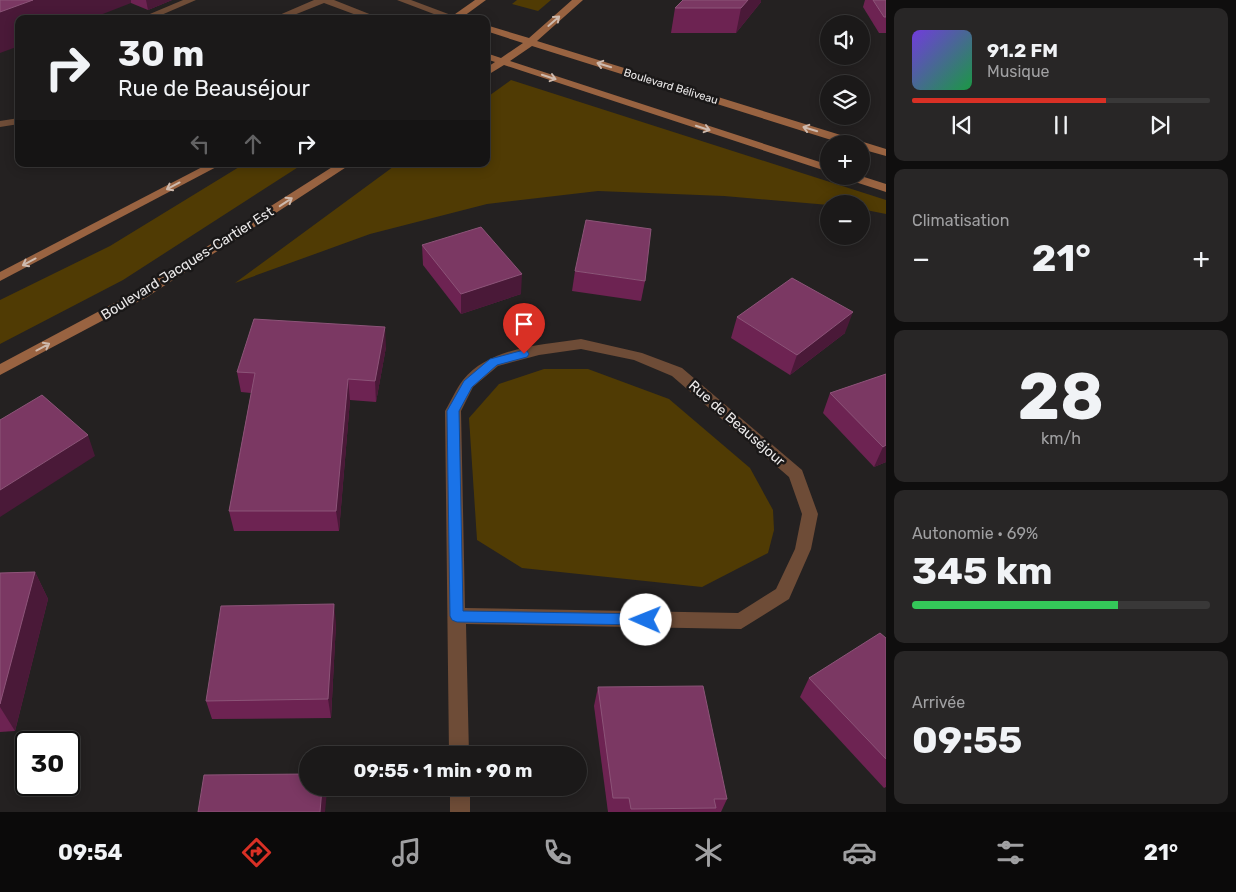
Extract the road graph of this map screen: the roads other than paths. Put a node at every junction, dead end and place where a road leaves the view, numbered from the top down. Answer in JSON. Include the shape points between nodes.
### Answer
{"nodes":[{"id":1,"x":191,"y":0,"type":"edge"},
{"id":2,"x":323,"y":0,"type":"edge"},
{"id":3,"x":402,"y":0,"type":"edge"},
{"id":4,"x":481,"y":0,"type":"edge"},
{"id":5,"x":578,"y":0,"type":"edge"},
{"id":6,"x":152,"y":15,"type":"edge"},
{"id":7,"x":285,"y":15,"type":"edge"},
{"id":8,"x":366,"y":15,"type":"edge"},
{"id":9,"x":446,"y":15,"type":"edge"},
{"id":10,"x":459,"y":15,"type":"edge"},
{"id":11,"x":490,"y":29,"type":"edge"},
{"id":12,"x":530,"y":42,"type":"junction"},
{"id":13,"x":490,"y":57,"type":"edge"},
{"id":14,"x":503,"y":62,"type":"junction"},
{"id":15,"x":490,"y":70,"type":"edge"},
{"id":16,"x":15,"y":122,"type":"edge"},
{"id":17,"x":0,"y":124,"type":"edge"},
{"id":18,"x":827,"y":135,"type":"edge"},
{"id":19,"x":870,"y":148,"type":"edge"},
{"id":20,"x":886,"y":153,"type":"edge"},
{"id":21,"x":820,"y":166,"type":"edge"},
{"id":22,"x":210,"y":167,"type":"edge"},
{"id":23,"x":340,"y":167,"type":"edge"},
{"id":24,"x":870,"y":183,"type":"edge"},
{"id":25,"x":886,"y":188,"type":"edge"},
{"id":26,"x":0,"y":277,"type":"edge"},
{"id":27,"x":0,"y":370,"type":"edge"},
{"id":28,"x":457,"y":616,"type":"junction"},
{"id":29,"x":459,"y":746,"type":"edge"},
{"id":30,"x":460,"y":796,"type":"edge"},
{"id":31,"x":460,"y":812,"type":"edge"}],
"edges":[{"from":1,"to":6,"type":"street"},
{"from":2,"to":7,"type":"street"},
{"from":2,"to":8,"type":"street"},
{"from":3,"to":9,"type":"street"},
{"from":4,"to":10,"type":"street"},
{"from":12,"to":5,"type":"street","one_way":true},
{"from":11,"to":12,"type":"street","name":"Boulevard Béliveau"},
{"from":12,"to":14,"type":"street"},
{"from":18,"to":12,"type":"street","name":"Boulevard Béliveau","one_way":true},
{"from":13,"to":14,"type":"street"},
{"from":14,"to":15,"type":"street"},
{"from":14,"to":21,"type":"street","one_way":true},
{"from":16,"to":17,"type":"street"},
{"from":19,"to":20,"type":"street"},
{"from":22,"to":26,"type":"street","one_way":true},
{"from":27,"to":23,"type":"street","name":"Boulevard Jacques-Cartier Est","one_way":true,"via":[[142,294]]},
{"from":24,"to":25,"type":"street"},
{"from":28,"to":28,"type":"street","name":"Rue de Beauséjour","via":[[453,411],[468,384],[493,362],[538,350],[582,344],[637,356],[677,372],[796,474],[810,514],[803,549],[783,594],[741,621]]},
{"from":28,"to":29,"type":"street","name":"Rue de Beauséjour"},
{"from":30,"to":31,"type":"street"}]}
